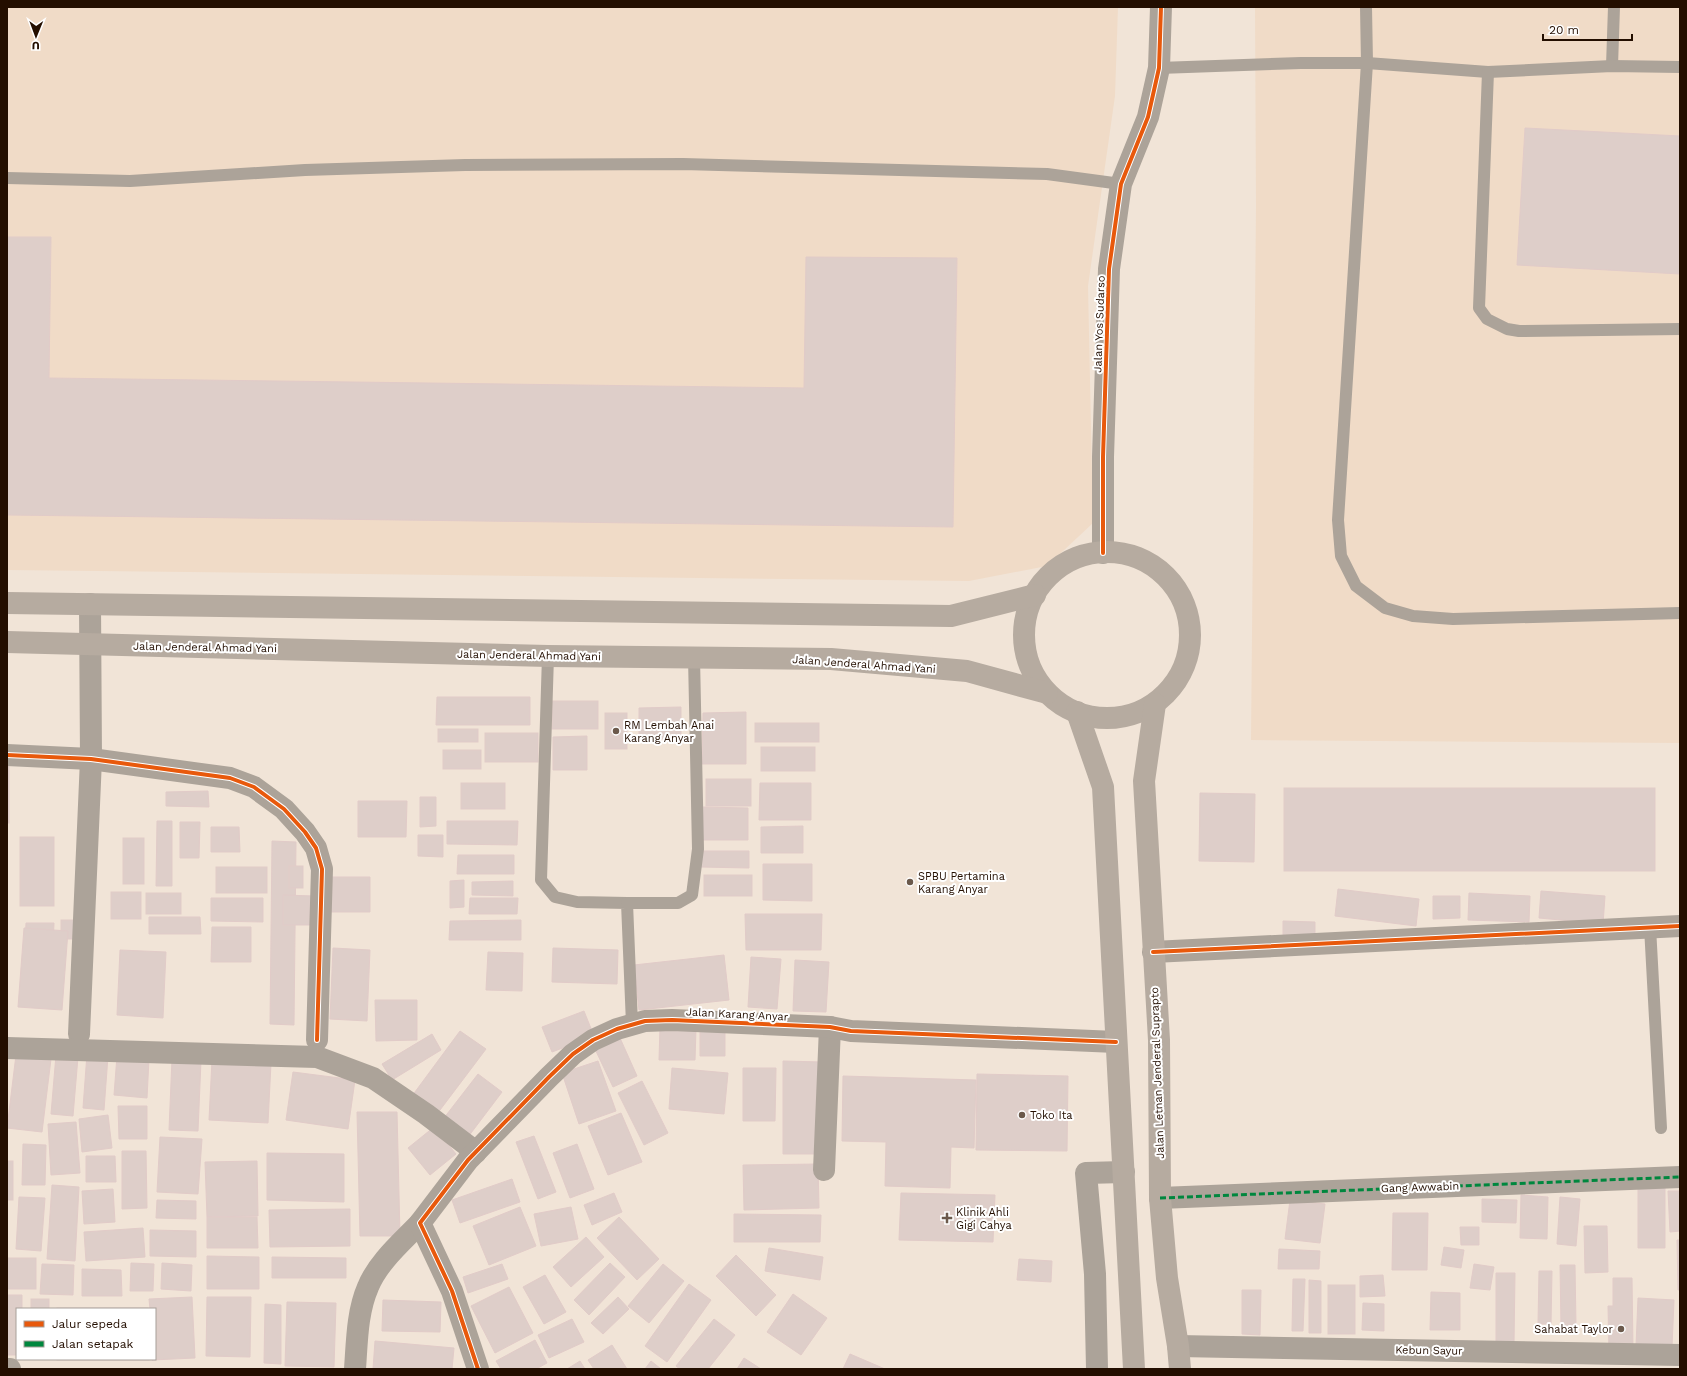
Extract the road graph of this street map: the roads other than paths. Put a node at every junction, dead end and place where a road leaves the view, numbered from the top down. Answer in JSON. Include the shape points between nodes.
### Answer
{"nodes":[{"id":1,"x":1161,"y":7,"type":"edge"},
{"id":2,"x":1366,"y":7,"type":"edge"},
{"id":3,"x":1614,"y":7,"type":"edge"},
{"id":4,"x":1368,"y":63,"type":"junction"},
{"id":5,"x":1612,"y":66,"type":"junction"},
{"id":6,"x":1680,"y":67,"type":"edge"},
{"id":7,"x":1159,"y":68,"type":"junction"},
{"id":8,"x":1488,"y":72,"type":"junction"},
{"id":9,"x":7,"y":178,"type":"edge"},
{"id":10,"x":1121,"y":184,"type":"junction"},
{"id":11,"x":1680,"y":328,"type":"edge"},
{"id":12,"x":1103,"y":553,"type":"junction"},
{"id":13,"x":1035,"y":595,"type":"junction"},
{"id":14,"x":7,"y":604,"type":"edge"},
{"id":15,"x":90,"y":604,"type":"junction"},
{"id":16,"x":1680,"y":613,"type":"edge"},
{"id":17,"x":7,"y":642,"type":"edge"},
{"id":18,"x":90,"y":644,"type":"junction"},
{"id":19,"x":548,"y":656,"type":"junction"},
{"id":20,"x":694,"y":658,"type":"junction"},
{"id":21,"x":1047,"y":693,"type":"junction"},
{"id":22,"x":1154,"y":704,"type":"junction"},
{"id":23,"x":1077,"y":712,"type":"junction"},
{"id":24,"x":91,"y":751,"type":"junction"},
{"id":25,"x":7,"y":755,"type":"edge"},
{"id":26,"x":627,"y":903,"type":"junction"},
{"id":27,"x":1680,"y":926,"type":"edge"},
{"id":28,"x":1650,"y":927,"type":"junction"},
{"id":29,"x":1153,"y":952,"type":"junction"},
{"id":30,"x":632,"y":1024,"type":"junction"},
{"id":31,"x":830,"y":1027,"type":"junction"},
{"id":32,"x":79,"y":1034,"type":"dead end"},
{"id":33,"x":317,"y":1040,"type":"dead end"},
{"id":34,"x":1116,"y":1042,"type":"junction"},
{"id":35,"x":7,"y":1048,"type":"edge"},
{"id":36,"x":1661,"y":1128,"type":"dead end"},
{"id":37,"x":472,"y":1156,"type":"junction"},
{"id":38,"x":824,"y":1170,"type":"dead end"},
{"id":39,"x":1124,"y":1172,"type":"junction"},
{"id":40,"x":1680,"y":1177,"type":"edge"},
{"id":41,"x":1160,"y":1198,"type":"junction"},
{"id":42,"x":420,"y":1223,"type":"junction"},
{"id":43,"x":1178,"y":1346,"type":"junction"},
{"id":44,"x":1680,"y":1355,"type":"edge"},
{"id":45,"x":7,"y":1369,"type":"edge"},
{"id":46,"x":10,"y":1369,"type":"edge"},
{"id":47,"x":355,"y":1369,"type":"edge"},
{"id":48,"x":478,"y":1369,"type":"edge"},
{"id":49,"x":1097,"y":1369,"type":"edge"},
{"id":50,"x":1134,"y":1369,"type":"edge"},
{"id":51,"x":1180,"y":1369,"type":"edge"}],
"edges":[{"from":1,"to":7,"type":"street","name":"Jalan Yos Sudarso"},
{"from":2,"to":4,"type":"lane"},
{"from":3,"to":5,"type":"lane"},
{"from":4,"to":7,"type":"lane"},
{"from":4,"to":8,"type":"lane"},
{"from":4,"to":16,"type":"lane","via":[[1338,520],[1341,556],[1356,586],[1385,608],[1413,616],[1453,619]]},
{"from":5,"to":6,"type":"lane"},
{"from":5,"to":8,"type":"lane"},
{"from":7,"to":10,"type":"street","name":"Jalan Yos Sudarso","via":[[1148,117]]},
{"from":8,"to":11,"type":"lane","via":[[1479,308],[1487,319],[1507,329],[1519,331]]},
{"from":9,"to":10,"type":"lane","via":[[130,181],[313,169],[683,164],[1047,174]]},
{"from":10,"to":12,"type":"street","name":"Jalan Yos Sudarso","via":[[1109,269]]},
{"from":12,"to":13,"type":"main road","via":[[1086,555],[1066,563],[1048,577]]},
{"from":12,"to":22,"type":"main road","via":[[1135,557],[1159,570],[1178,590],[1189,615],[1191,642],[1184,668],[1170,691]]},
{"from":13,"to":15,"type":"main road","via":[[951,616]]},
{"from":13,"to":21,"type":"main road","via":[[1026,614],[1026,656],[1034,675]]},
{"from":14,"to":15,"type":"main road"},
{"from":15,"to":18,"type":"street"},
{"from":17,"to":18,"type":"main road","name":"Jalan Jenderal Ahmad Yani"},
{"from":18,"to":19,"type":"main road","name":"Jalan Jenderal Ahmad Yani"},
{"from":18,"to":24,"type":"street"},
{"from":19,"to":20,"type":"main road","name":"Jalan Jenderal Ahmad Yani"},
{"from":19,"to":26,"type":"lane","via":[[541,880],[555,897],[577,902]]},
{"from":20,"to":21,"type":"main road","name":"Jalan Jenderal Ahmad Yani","via":[[831,659],[967,671]]},
{"from":20,"to":26,"type":"lane","via":[[698,849],[692,895],[678,903]]},
{"from":21,"to":23,"type":"main road"},
{"from":22,"to":23,"type":"main road","via":[[1137,713],[1117,718],[1096,718]]},
{"from":22,"to":29,"type":"main road","name":"Jalan Letnan Jenderal Suprapto","via":[[1144,781]]},
{"from":23,"to":34,"type":"main road","via":[[1103,788]]},
{"from":24,"to":25,"type":"street"},
{"from":24,"to":32,"type":"street"},
{"from":24,"to":33,"type":"street","via":[[230,778],[254,787],[284,808],[305,832],[316,848],[322,869]]},
{"from":26,"to":30,"type":"lane"},
{"from":27,"to":28,"type":"street"},
{"from":28,"to":29,"type":"street"},
{"from":28,"to":36,"type":"lane"},
{"from":29,"to":41,"type":"main road","name":"Jalan Letnan Jenderal Suprapto","via":[[1159,1040]]},
{"from":30,"to":31,"type":"street","name":"Jalan Karang Anyar","via":[[672,1020]]},
{"from":30,"to":37,"type":"street","name":"Jalan Karang Anyar","via":[[593,1040],[573,1054]]},
{"from":31,"to":34,"type":"street","name":"Jalan Karang Anyar","via":[[851,1031]]},
{"from":31,"to":38,"type":"street"},
{"from":34,"to":39,"type":"main road"},
{"from":35,"to":37,"type":"street","via":[[317,1057],[373,1078],[426,1114]]},
{"from":37,"to":42,"type":"street","name":"Jalan Karang Anyar"},
{"from":39,"to":49,"type":"street","via":[[1086,1173],[1095,1274]]},
{"from":39,"to":50,"type":"main road"},
{"from":40,"to":41,"type":"street","name":"Gang Awwabin"},
{"from":41,"to":43,"type":"main road","name":"Jalan Letnan Jenderal Suprapto","via":[[1167,1278]]},
{"from":42,"to":47,"type":"street","via":[[392,1252],[368,1287],[362,1306]]},
{"from":42,"to":48,"type":"street","via":[[452,1291]]},
{"from":43,"to":44,"type":"street","name":"Kebun Sayur"},
{"from":43,"to":51,"type":"main road","name":"Jalan Letnan Jenderal Suprapto"},
{"from":45,"to":46,"type":"street"}]}
